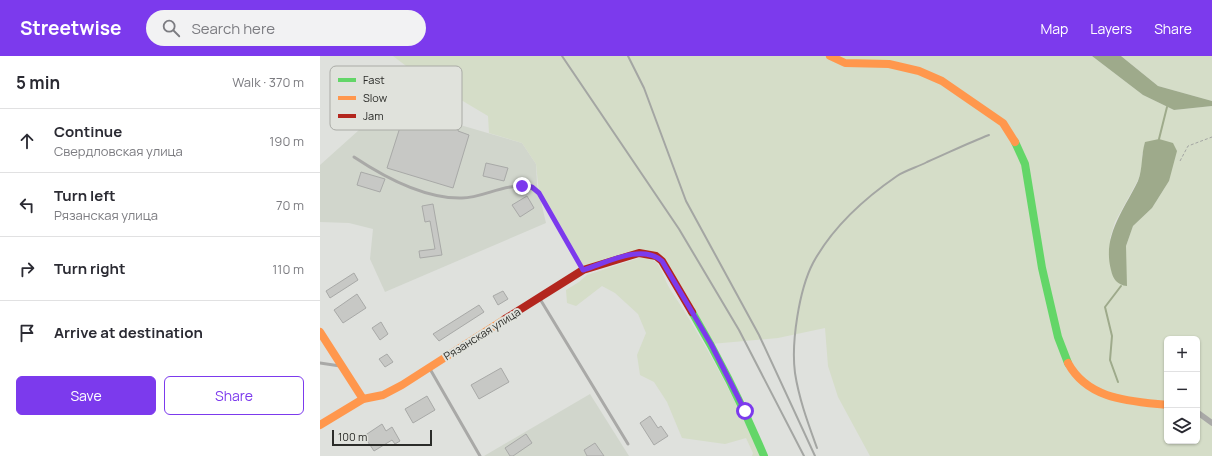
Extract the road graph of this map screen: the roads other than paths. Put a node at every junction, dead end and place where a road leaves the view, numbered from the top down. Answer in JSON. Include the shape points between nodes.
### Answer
{"nodes":[{"id":1,"x":830,"y":56,"type":"edge"},
{"id":2,"x":354,"y":157,"type":"dead end"},
{"id":3,"x":583,"y":270,"type":"junction"},
{"id":4,"x":540,"y":298,"type":"junction"},
{"id":5,"x":320,"y":332,"type":"edge"},
{"id":6,"x":320,"y":363,"type":"edge"},
{"id":7,"x":342,"y":367,"type":"junction"},
{"id":8,"x":429,"y":368,"type":"junction"},
{"id":9,"x":363,"y":399,"type":"junction"},
{"id":10,"x":1164,"y":405,"type":"edge"},
{"id":11,"x":1200,"y":414,"type":"edge"},
{"id":12,"x":1212,"y":423,"type":"edge"},
{"id":13,"x":320,"y":425,"type":"edge"},
{"id":14,"x":628,"y":444,"type":"dead end"},
{"id":15,"x":480,"y":456,"type":"edge"},
{"id":16,"x":764,"y":456,"type":"edge"}],
"edges":[{"from":1,"to":10,"type":"street","via":[[845,63],[889,64],[919,71],[942,81],[1003,123],[1014,139],[1025,164],[1042,268],[1058,337],[1068,365],[1086,386],[1117,399]]},
{"from":2,"to":3,"type":"lane","via":[[401,184],[435,194],[462,198],[485,195],[508,187],[532,187],[539,193]]},
{"from":3,"to":4,"type":"street","name":"Рязанская улица"},
{"from":3,"to":16,"type":"street","name":"Рязанская улица","via":[[639,253],[656,256],[662,261],[711,344],[745,411]]},
{"from":4,"to":8,"type":"street","name":"Рязанская улица"},
{"from":4,"to":14,"type":"lane"},
{"from":5,"to":7,"type":"street"},
{"from":6,"to":7,"type":"lane"},
{"from":7,"to":9,"type":"street"},
{"from":8,"to":9,"type":"street","name":"Рязанская улица","via":[[383,395]]},
{"from":8,"to":15,"type":"lane"},
{"from":9,"to":13,"type":"street","name":"Рязанская улица"},
{"from":11,"to":12,"type":"street"}]}
